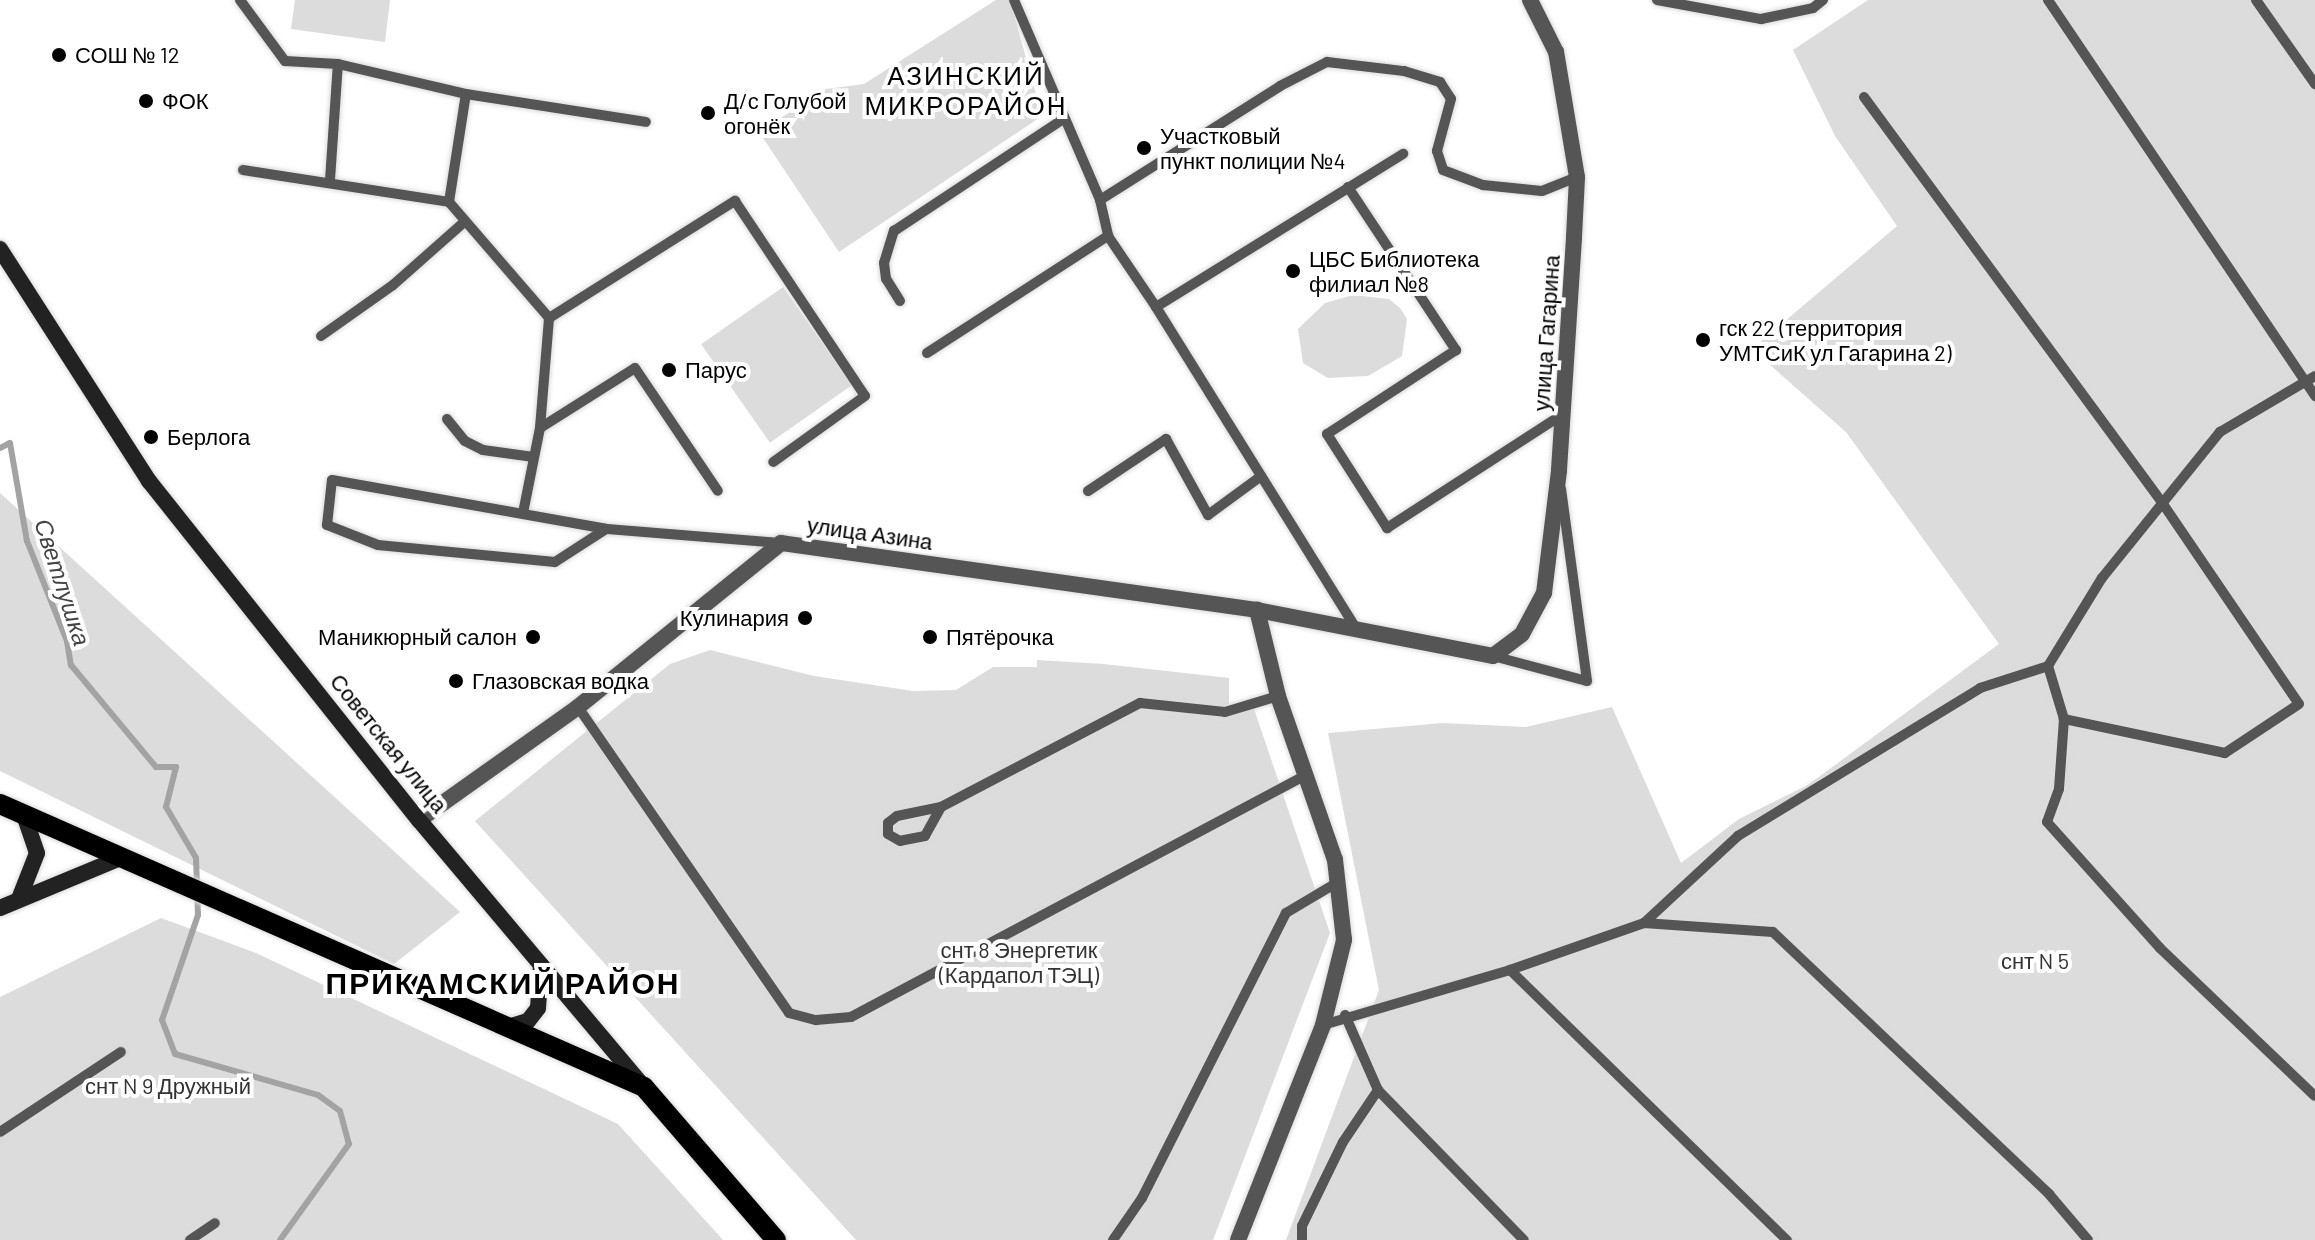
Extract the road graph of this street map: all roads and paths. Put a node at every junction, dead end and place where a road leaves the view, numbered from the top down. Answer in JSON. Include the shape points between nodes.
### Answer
{"nodes":[{"id":1,"x":240,"y":0,"type":"edge"},
{"id":2,"x":1014,"y":0,"type":"edge"},
{"id":3,"x":1530,"y":0,"type":"edge"},
{"id":4,"x":1657,"y":0,"type":"edge"},
{"id":5,"x":1823,"y":0,"type":"edge"},
{"id":6,"x":2048,"y":0,"type":"edge"},
{"id":7,"x":2256,"y":0,"type":"edge"},
{"id":8,"x":338,"y":64,"type":"junction"},
{"id":9,"x":2315,"y":84,"type":"edge"},
{"id":10,"x":466,"y":94,"type":"junction"},
{"id":11,"x":1864,"y":97,"type":"dead end"},
{"id":12,"x":1062,"y":120,"type":"junction"},
{"id":13,"x":646,"y":122,"type":"dead end"},
{"id":14,"x":1403,"y":154,"type":"dead end"},
{"id":15,"x":243,"y":170,"type":"dead end"},
{"id":16,"x":1577,"y":177,"type":"junction"},
{"id":17,"x":330,"y":180,"type":"junction"},
{"id":18,"x":1348,"y":187,"type":"junction"},
{"id":19,"x":1100,"y":200,"type":"junction"},
{"id":20,"x":449,"y":202,"type":"junction"},
{"id":21,"x":463,"y":223,"type":"junction"},
{"id":22,"x":1108,"y":236,"type":"junction"},
{"id":23,"x":0,"y":249,"type":"edge"},
{"id":24,"x":900,"y":301,"type":"dead end"},
{"id":25,"x":1156,"y":307,"type":"junction"},
{"id":26,"x":549,"y":318,"type":"junction"},
{"id":27,"x":321,"y":336,"type":"dead end"},
{"id":28,"x":927,"y":353,"type":"dead end"},
{"id":29,"x":2310,"y":379,"type":"edge"},
{"id":30,"x":2315,"y":396,"type":"edge"},
{"id":31,"x":1562,"y":415,"type":"junction"},
{"id":32,"x":447,"y":419,"type":"dead end"},
{"id":33,"x":540,"y":428,"type":"junction"},
{"id":34,"x":534,"y":457,"type":"junction"},
{"id":35,"x":773,"y":462,"type":"dead end"},
{"id":36,"x":1559,"y":470,"type":"junction"},
{"id":37,"x":1261,"y":476,"type":"junction"},
{"id":38,"x":718,"y":491,"type":"dead end"},
{"id":39,"x":1088,"y":491,"type":"dead end"},
{"id":40,"x":2161,"y":501,"type":"junction"},
{"id":41,"x":523,"y":513,"type":"junction"},
{"id":42,"x":606,"y":529,"type":"junction"},
{"id":43,"x":781,"y":543,"type":"junction"},
{"id":44,"x":1257,"y":610,"type":"junction"},
{"id":45,"x":1356,"y":628,"type":"junction"},
{"id":46,"x":1493,"y":656,"type":"junction"},
{"id":47,"x":2048,"y":666,"type":"junction"},
{"id":48,"x":1278,"y":696,"type":"junction"},
{"id":49,"x":578,"y":707,"type":"junction"},
{"id":50,"x":2064,"y":719,"type":"junction"},
{"id":51,"x":1304,"y":776,"type":"junction"},
{"id":52,"x":0,"y":804,"type":"edge"},
{"id":53,"x":941,"y":807,"type":"junction"},
{"id":54,"x":24,"y":815,"type":"junction"},
{"id":55,"x":419,"y":820,"type":"junction"},
{"id":56,"x":120,"y":858,"type":"junction"},
{"id":57,"x":1338,"y":882,"type":"junction"},
{"id":58,"x":19,"y":899,"type":"junction"},
{"id":59,"x":0,"y":908,"type":"edge"},
{"id":60,"x":1644,"y":923,"type":"junction"},
{"id":61,"x":541,"y":965,"type":"junction"},
{"id":62,"x":1510,"y":970,"type":"junction"},
{"id":63,"x":1345,"y":1015,"type":"junction"},
{"id":64,"x":1323,"y":1025,"type":"junction"},
{"id":65,"x":508,"y":1027,"type":"junction"},
{"id":66,"x":121,"y":1052,"type":"dead end"},
{"id":67,"x":644,"y":1087,"type":"junction"},
{"id":68,"x":1378,"y":1090,"type":"junction"},
{"id":69,"x":2315,"y":1096,"type":"edge"},
{"id":70,"x":0,"y":1132,"type":"edge"},
{"id":71,"x":215,"y":1223,"type":"dead end"},
{"id":72,"x":190,"y":1240,"type":"edge"},
{"id":73,"x":776,"y":1240,"type":"edge"},
{"id":74,"x":1113,"y":1240,"type":"edge"},
{"id":75,"x":1238,"y":1240,"type":"edge"},
{"id":76,"x":1302,"y":1240,"type":"edge"},
{"id":77,"x":1524,"y":1240,"type":"edge"},
{"id":78,"x":1787,"y":1240,"type":"edge"},
{"id":79,"x":2088,"y":1240,"type":"edge"}],
"edges":[{"from":1,"to":8,"type":"lane","via":[[285,61]]},
{"from":2,"to":12,"type":"lane"},
{"from":3,"to":16,"type":"street","name":"улица Гагарина","via":[[1556,52]]},
{"from":4,"to":5,"type":"lane","via":[[1761,19],[1813,8]]},
{"from":6,"to":29,"type":"lane"},
{"from":7,"to":9,"type":"lane"},
{"from":8,"to":10,"type":"lane"},
{"from":8,"to":17,"type":"lane"},
{"from":10,"to":13,"type":"lane"},
{"from":10,"to":20,"type":"lane"},
{"from":11,"to":40,"type":"lane"},
{"from":12,"to":19,"type":"lane"},
{"from":12,"to":24,"type":"lane","via":[[894,231],[884,263],[886,279]]},
{"from":14,"to":18,"type":"lane"},
{"from":15,"to":17,"type":"lane","via":[[317,185]]},
{"from":16,"to":19,"type":"lane","via":[[1542,191],[1483,185],[1443,170],[1437,151],[1451,99],[1440,82],[1404,71],[1327,62]]},
{"from":16,"to":31,"type":"street","name":"улица Гагарина"},
{"from":17,"to":20,"type":"lane"},
{"from":18,"to":25,"type":"lane"},
{"from":18,"to":31,"type":"lane","via":[[1456,350],[1327,434],[1387,528]]},
{"from":19,"to":22,"type":"lane"},
{"from":20,"to":21,"type":"lane"},
{"from":21,"to":26,"type":"lane"},
{"from":21,"to":27,"type":"lane","via":[[393,285]]},
{"from":22,"to":25,"type":"lane"},
{"from":22,"to":28,"type":"lane"},
{"from":23,"to":55,"type":"main road","name":"Советская улица","via":[[149,481]]},
{"from":25,"to":37,"type":"lane"},
{"from":26,"to":33,"type":"lane"},
{"from":26,"to":35,"type":"lane","via":[[735,201],[865,396]]},
{"from":29,"to":30,"type":"lane"},
{"from":29,"to":40,"type":"lane","via":[[2220,432]]},
{"from":31,"to":36,"type":"street","name":"улица Гагарина"},
{"from":32,"to":34,"type":"lane","via":[[465,441],[483,450]]},
{"from":33,"to":34,"type":"lane"},
{"from":33,"to":38,"type":"lane","via":[[635,368]]},
{"from":34,"to":41,"type":"lane"},
{"from":36,"to":46,"type":"street","name":"улица Гагарина","via":[[1544,593],[1522,634]]},
{"from":36,"to":46,"type":"lane","via":[[1587,681]]},
{"from":37,"to":39,"type":"lane","via":[[1208,515],[1166,439]]},
{"from":37,"to":45,"type":"lane"},
{"from":40,"to":47,"type":"lane","via":[[2102,578]]},
{"from":40,"to":50,"type":"lane","via":[[2299,704],[2225,753]]},
{"from":41,"to":42,"type":"lane"},
{"from":41,"to":42,"type":"lane","via":[[332,480],[327,525],[378,545],[555,562]]},
{"from":42,"to":43,"type":"lane"},
{"from":43,"to":44,"type":"street","name":"улица Азина"},
{"from":43,"to":49,"type":"street","name":"улица Азина"},
{"from":44,"to":45,"type":"street","name":"улица Азина"},
{"from":44,"to":48,"type":"street"},
{"from":45,"to":46,"type":"street","name":"улица Азина"},
{"from":47,"to":50,"type":"lane"},
{"from":47,"to":60,"type":"lane","via":[[1980,688],[1738,836]]},
{"from":48,"to":51,"type":"street"},
{"from":48,"to":53,"type":"lane","via":[[1225,712],[1140,703]]},
{"from":49,"to":51,"type":"lane","via":[[789,1013],[816,1020],[851,1017]]},
{"from":49,"to":55,"type":"street","name":"улица Азина"},
{"from":50,"to":69,"type":"lane","via":[[2059,789],[2047,822],[2160,948]]},
{"from":51,"to":57,"type":"street"},
{"from":52,"to":54,"type":"main road"},
{"from":53,"to":53,"type":"lane","via":[[897,816],[888,823],[888,834],[900,841],[925,836]]},
{"from":54,"to":56,"type":"main road"},
{"from":54,"to":58,"type":"main road","via":[[37,853]]},
{"from":55,"to":61,"type":"main road","name":"Советская улица"},
{"from":56,"to":58,"type":"main road"},
{"from":56,"to":65,"type":"main road"},
{"from":57,"to":64,"type":"street","via":[[1344,940]]},
{"from":57,"to":74,"type":"lane","via":[[1286,913],[1142,1198]]},
{"from":58,"to":59,"type":"main road"},
{"from":60,"to":62,"type":"lane"},
{"from":60,"to":79,"type":"lane","via":[[1773,932],[2049,1194]]},
{"from":61,"to":65,"type":"main road","via":[[538,1008],[528,1021]]},
{"from":61,"to":67,"type":"main road","name":"Советская улица"},
{"from":62,"to":63,"type":"lane"},
{"from":62,"to":78,"type":"lane"},
{"from":63,"to":64,"type":"lane"},
{"from":63,"to":68,"type":"lane"},
{"from":64,"to":75,"type":"street"},
{"from":65,"to":67,"type":"main road"},
{"from":66,"to":70,"type":"lane"},
{"from":67,"to":73,"type":"main road","name":"Советская улица"},
{"from":68,"to":76,"type":"lane","via":[[1343,1142],[1302,1226]]},
{"from":68,"to":77,"type":"lane"},
{"from":71,"to":72,"type":"lane"}]}
